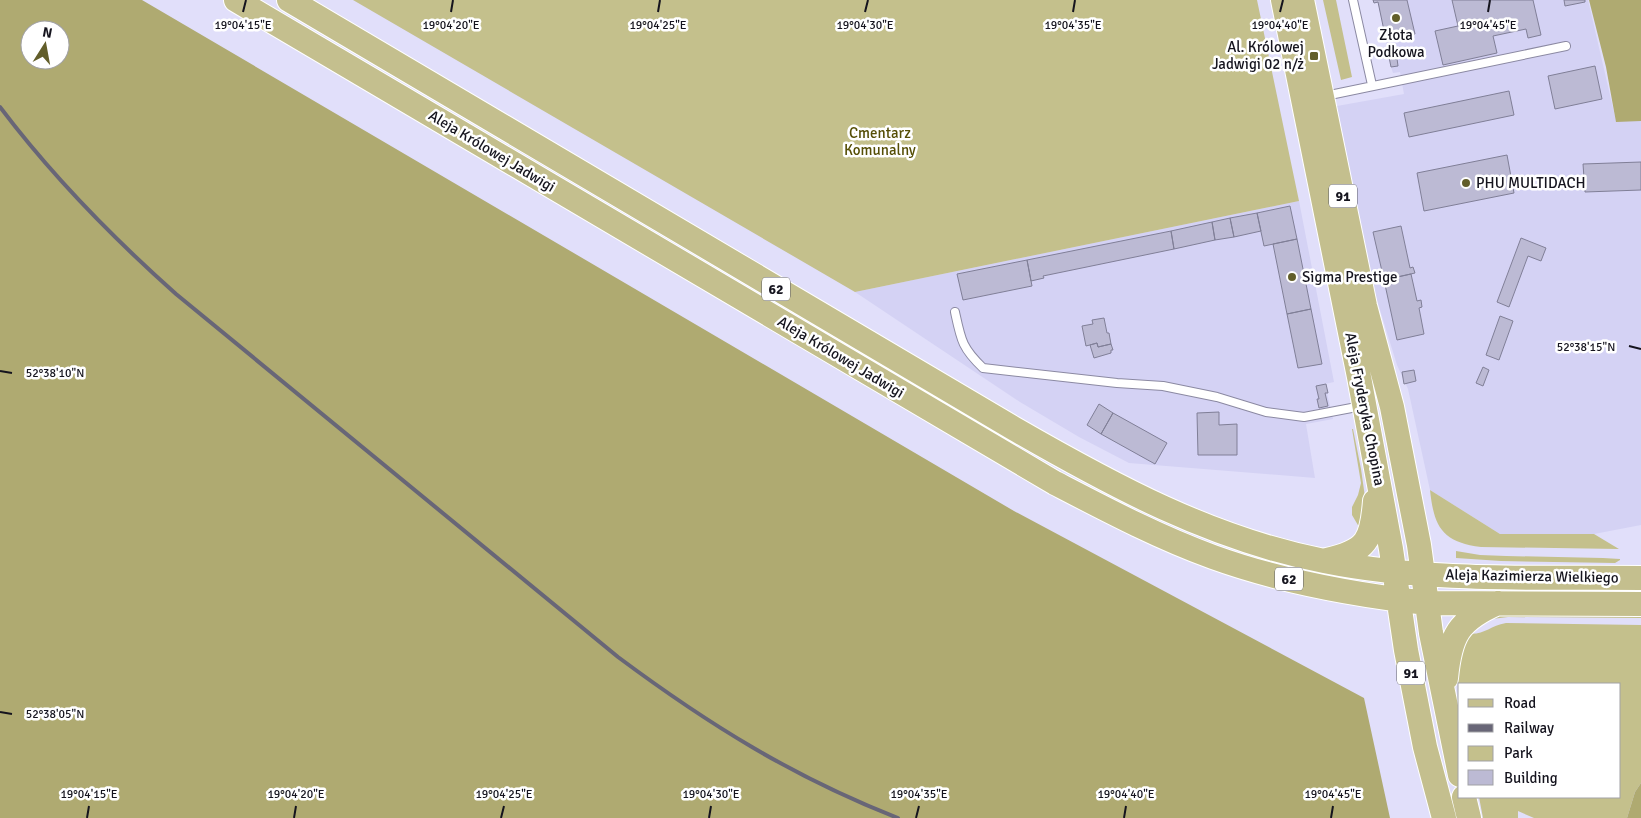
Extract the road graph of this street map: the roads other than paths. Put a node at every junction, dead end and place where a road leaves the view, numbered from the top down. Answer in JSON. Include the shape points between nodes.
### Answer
{"nodes":[{"id":1,"x":236,"y":0,"type":"edge"},
{"id":2,"x":289,"y":0,"type":"edge"},
{"id":3,"x":1283,"y":0,"type":"edge"},
{"id":4,"x":1302,"y":0,"type":"edge"},
{"id":5,"x":1353,"y":0,"type":"edge"},
{"id":6,"x":1566,"y":46,"type":"dead end"},
{"id":7,"x":1372,"y":85,"type":"junction"},
{"id":8,"x":1323,"y":96,"type":"junction"},
{"id":9,"x":955,"y":312,"type":"dead end"},
{"id":10,"x":1373,"y":396,"type":"junction"},
{"id":11,"x":1377,"y":474,"type":"junction"},
{"id":12,"x":1323,"y":561,"type":"junction"},
{"id":13,"x":1394,"y":571,"type":"junction"},
{"id":14,"x":1424,"y":574,"type":"junction"},
{"id":15,"x":1641,"y":578,"type":"edge"},
{"id":16,"x":1397,"y":599,"type":"junction"},
{"id":17,"x":1427,"y":603,"type":"junction"},
{"id":18,"x":1500,"y":603,"type":"junction"},
{"id":19,"x":1641,"y":604,"type":"edge"},
{"id":20,"x":1444,"y":697,"type":"junction"},
{"id":21,"x":1458,"y":765,"type":"edge"},
{"id":22,"x":1464,"y":798,"type":"edge"},
{"id":23,"x":1444,"y":818,"type":"edge"},
{"id":24,"x":1469,"y":818,"type":"edge"}],
"edges":[{"from":1,"to":16,"type":"main road","name":"Aleja Królowej Jadwigi","number":"62","via":[[1055,483],[1184,546],[1235,565],[1306,584]]},
{"from":2,"to":12,"type":"main road","name":"Aleja Królowej Jadwigi","number":"62","via":[[1089,472],[1165,510],[1212,529]]},
{"from":3,"to":10,"type":"main road","name":"Aleja Fryderyka Chopina","number":"91"},
{"from":4,"to":8,"type":"main road","name":"Aleja Fryderyka Chopina","number":"91"},
{"from":5,"to":7,"type":"lane"},
{"from":6,"to":7,"type":"lane"},
{"from":7,"to":8,"type":"lane"},
{"from":8,"to":10,"type":"main road","name":"Aleja Fryderyka Chopina","number":"91","via":[[1365,306]]},
{"from":9,"to":10,"type":"lane","via":[[961,341],[969,355],[983,368],[1163,386],[1217,397],[1266,412],[1304,417]]},
{"from":10,"to":11,"type":"main road","name":"Aleja Fryderyka Chopina","number":"91"},
{"from":10,"to":14,"type":"main road","name":"Aleja Fryderyka Chopina","number":"91"},
{"from":11,"to":12,"type":"main road","via":[[1373,523],[1367,538],[1354,552]]},
{"from":11,"to":13,"type":"main road","name":"Aleja Fryderyka Chopina","number":"91"},
{"from":12,"to":13,"type":"main road","name":"Aleja Królowej Jadwigi","number":"62"},
{"from":13,"to":14,"type":"main road","number":"62"},
{"from":13,"to":16,"type":"main road","name":"Aleja Fryderyka Chopina","number":"91"},
{"from":14,"to":15,"type":"main road","name":"Aleja Kazimierza Wielkiego","number":"62"},
{"from":14,"to":17,"type":"main road","name":"Aleja Fryderyka Chopina","number":"91"},
{"from":16,"to":17,"type":"main road","number":"62"},
{"from":16,"to":23,"type":"main road","name":"Aleja Fryderyka Chopina","number":"91","via":[[1425,747]]},
{"from":17,"to":18,"type":"main road","name":"Aleja Kazimierza Wielkiego","number":"62"},
{"from":17,"to":20,"type":"main road","name":"Aleja Fryderyka Chopina","number":"91"},
{"from":18,"to":19,"type":"main road","name":"Aleja Kazimierza Wielkiego","number":"62"},
{"from":18,"to":20,"type":"main road","via":[[1473,616],[1455,636]]},
{"from":20,"to":21,"type":"main road","name":"Aleja Fryderyka Chopina","number":"91"},
{"from":22,"to":24,"type":"main road"}]}
